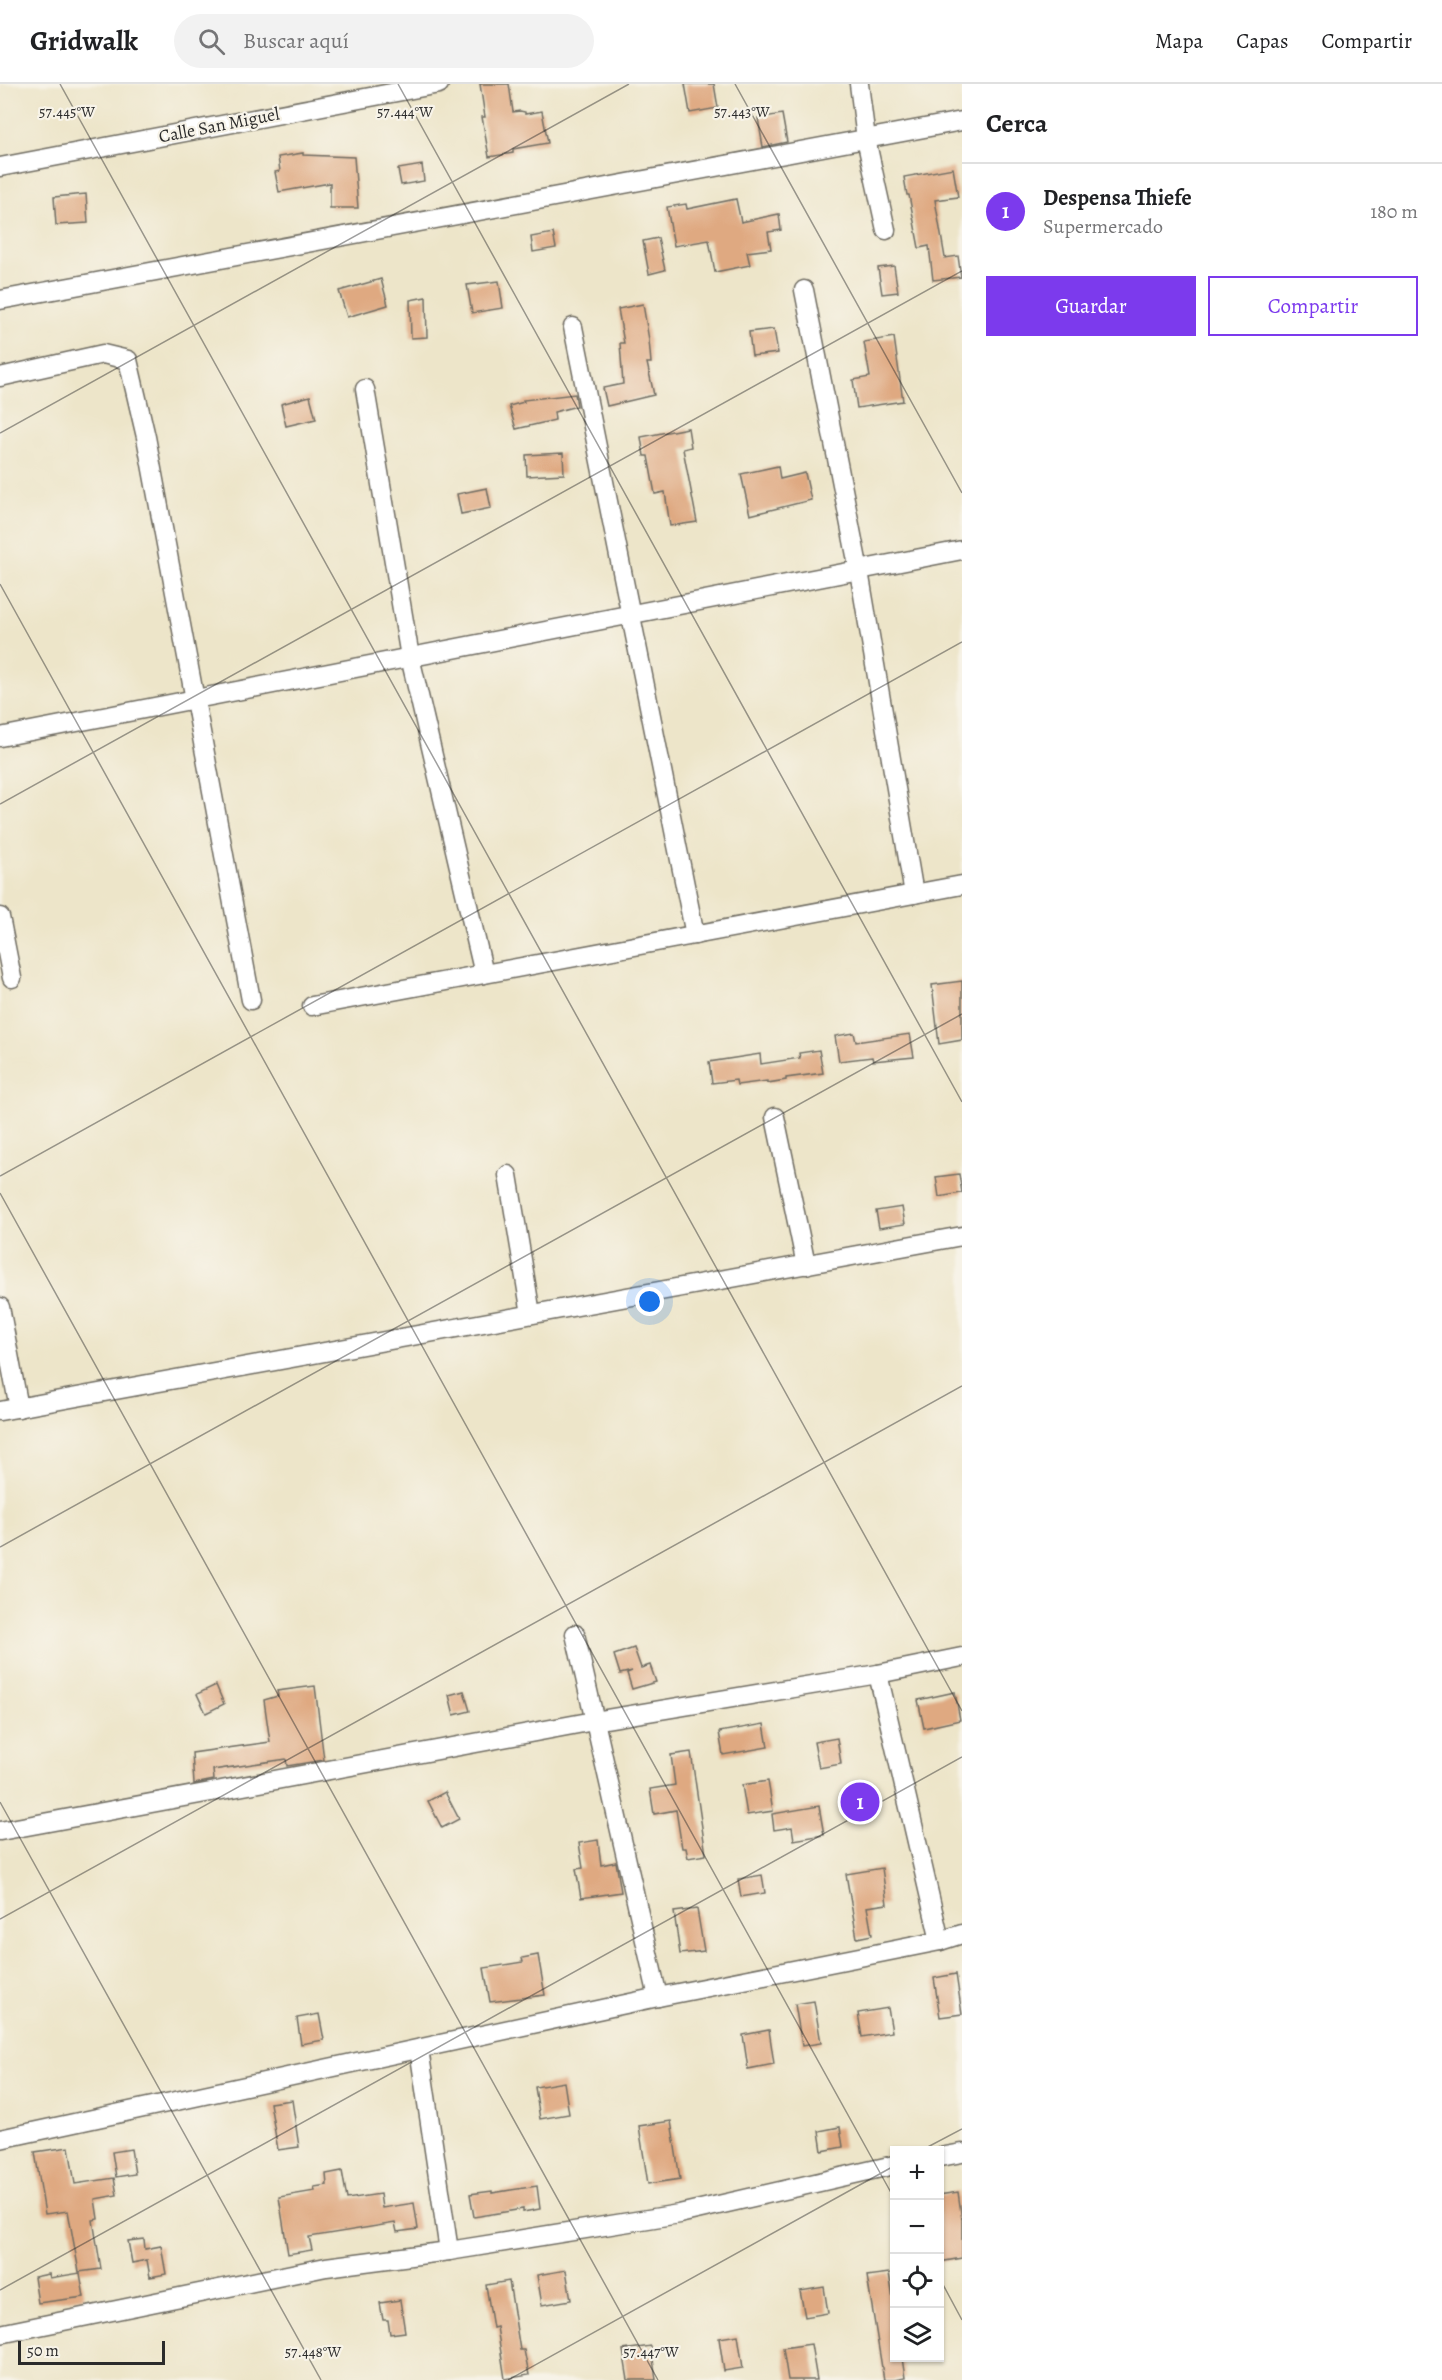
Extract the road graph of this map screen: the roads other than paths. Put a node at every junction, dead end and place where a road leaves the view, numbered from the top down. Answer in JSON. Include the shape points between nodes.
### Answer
{"nodes":[{"id":1,"x":439,"y":84,"type":"edge"},
{"id":2,"x":859,"y":84,"type":"edge"},
{"id":3,"x":962,"y":121,"type":"edge"},
{"id":4,"x":866,"y":139,"type":"junction"},
{"id":5,"x":0,"y":168,"type":"edge"},
{"id":6,"x":886,"y":230,"type":"dead end"},
{"id":7,"x":804,"y":290,"type":"dead end"},
{"id":8,"x":0,"y":300,"type":"edge"},
{"id":9,"x":573,"y":327,"type":"dead end"},
{"id":10,"x":0,"y":377,"type":"edge"},
{"id":11,"x":364,"y":389,"type":"dead end"},
{"id":12,"x":962,"y":550,"type":"edge"},
{"id":13,"x":859,"y":571,"type":"junction"},
{"id":14,"x":632,"y":614,"type":"junction"},
{"id":15,"x":410,"y":657,"type":"junction"},
{"id":16,"x":195,"y":699,"type":"junction"},
{"id":17,"x":0,"y":737,"type":"edge"},
{"id":18,"x":962,"y":885,"type":"edge"},
{"id":19,"x":914,"y":894,"type":"junction"},
{"id":20,"x":0,"y":917,"type":"edge"},
{"id":21,"x":694,"y":935,"type":"junction"},
{"id":22,"x":484,"y":974,"type":"junction"},
{"id":23,"x":12,"y":978,"type":"dead end"},
{"id":24,"x":251,"y":1000,"type":"dead end"},
{"id":25,"x":312,"y":1006,"type":"dead end"},
{"id":26,"x":775,"y":1117,"type":"dead end"},
{"id":27,"x":508,"y":1175,"type":"dead end"},
{"id":28,"x":962,"y":1236,"type":"edge"},
{"id":29,"x":806,"y":1265,"type":"junction"},
{"id":30,"x":0,"y":1307,"type":"edge"},
{"id":31,"x":531,"y":1314,"type":"junction"},
{"id":32,"x":19,"y":1408,"type":"junction"},
{"id":33,"x":0,"y":1411,"type":"edge"},
{"id":34,"x":574,"y":1634,"type":"dead end"},
{"id":35,"x":962,"y":1658,"type":"edge"},
{"id":36,"x":878,"y":1674,"type":"junction"},
{"id":37,"x":594,"y":1721,"type":"junction"},
{"id":38,"x":0,"y":1831,"type":"edge"},
{"id":39,"x":962,"y":1934,"type":"edge"},
{"id":40,"x":940,"y":1941,"type":"junction"},
{"id":41,"x":658,"y":1997,"type":"junction"},
{"id":42,"x":418,"y":2049,"type":"junction"},
{"id":43,"x":0,"y":2139,"type":"edge"},
{"id":44,"x":962,"y":2153,"type":"edge"},
{"id":45,"x":944,"y":2156,"type":"edge"},
{"id":46,"x":890,"y":2166,"type":"edge"},
{"id":47,"x":449,"y":2251,"type":"junction"},
{"id":48,"x":0,"y":2334,"type":"edge"}],
"edges":[{"from":1,"to":5,"type":"street","name":"Calle San Miguel"},
{"from":2,"to":4,"type":"street"},
{"from":3,"to":4,"type":"street"},
{"from":4,"to":6,"type":"street"},
{"from":4,"to":8,"type":"street"},
{"from":7,"to":13,"type":"street"},
{"from":9,"to":14,"type":"street"},
{"from":10,"to":16,"type":"street","via":[[103,354],[128,360]]},
{"from":11,"to":15,"type":"street"},
{"from":12,"to":13,"type":"street"},
{"from":13,"to":14,"type":"street"},
{"from":13,"to":19,"type":"street"},
{"from":14,"to":15,"type":"street"},
{"from":14,"to":21,"type":"street"},
{"from":15,"to":16,"type":"street"},
{"from":15,"to":22,"type":"street"},
{"from":16,"to":17,"type":"street"},
{"from":16,"to":24,"type":"street"},
{"from":18,"to":19,"type":"street"},
{"from":19,"to":21,"type":"street"},
{"from":20,"to":23,"type":"street"},
{"from":21,"to":22,"type":"street"},
{"from":22,"to":25,"type":"street"},
{"from":26,"to":29,"type":"street"},
{"from":27,"to":31,"type":"street"},
{"from":28,"to":29,"type":"street"},
{"from":29,"to":31,"type":"street"},
{"from":30,"to":32,"type":"street"},
{"from":31,"to":32,"type":"street"},
{"from":32,"to":33,"type":"street"},
{"from":34,"to":37,"type":"street"},
{"from":35,"to":36,"type":"street"},
{"from":36,"to":37,"type":"street"},
{"from":36,"to":40,"type":"street"},
{"from":37,"to":38,"type":"street"},
{"from":37,"to":41,"type":"street"},
{"from":39,"to":40,"type":"street"},
{"from":40,"to":41,"type":"street"},
{"from":41,"to":42,"type":"street"},
{"from":42,"to":43,"type":"street"},
{"from":42,"to":47,"type":"street"},
{"from":44,"to":45,"type":"street"},
{"from":46,"to":47,"type":"street","via":[[679,2214]]},
{"from":47,"to":48,"type":"street","via":[[326,2267]]}]}
